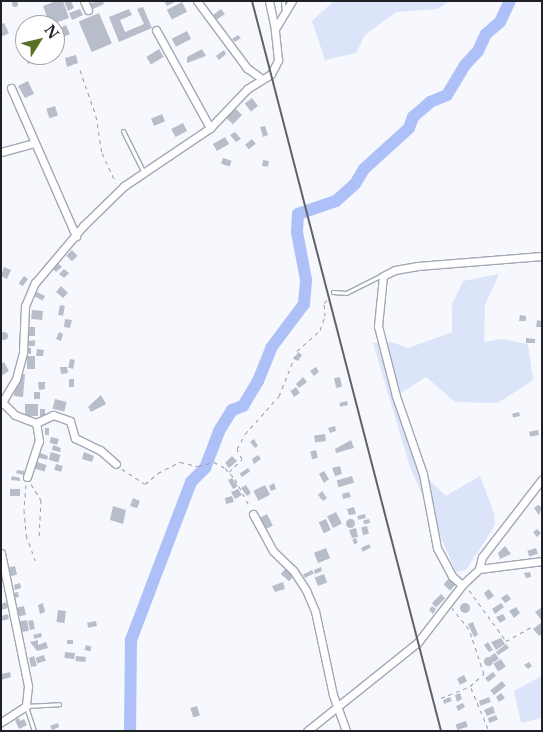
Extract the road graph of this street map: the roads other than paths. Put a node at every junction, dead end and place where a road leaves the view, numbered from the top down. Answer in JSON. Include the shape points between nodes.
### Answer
{"nodes":[{"id":1,"x":84,"y":1,"type":"edge"},
{"id":2,"x":197,"y":1,"type":"edge"},
{"id":3,"x":269,"y":1,"type":"edge"},
{"id":4,"x":283,"y":1,"type":"edge"},
{"id":5,"x":292,"y":1,"type":"edge"},
{"id":6,"x":88,"y":10,"type":"dead end"},
{"id":7,"x":285,"y":13,"type":"junction"},
{"id":8,"x":275,"y":29,"type":"junction"},
{"id":9,"x":156,"y":30,"type":"dead end"},
{"id":10,"x":261,"y":78,"type":"junction"},
{"id":11,"x":11,"y":88,"type":"dead end"},
{"id":12,"x":210,"y":128,"type":"junction"},
{"id":13,"x":124,"y":131,"type":"dead end"},
{"id":14,"x":34,"y":143,"type":"junction"},
{"id":15,"x":1,"y":152,"type":"edge"},
{"id":16,"x":143,"y":171,"type":"junction"},
{"id":17,"x":76,"y":236,"type":"junction"},
{"id":18,"x":542,"y":256,"type":"edge"},
{"id":19,"x":382,"y":276,"type":"junction"},
{"id":20,"x":333,"y":292,"type":"road end"},
{"id":21,"x":2,"y":403,"type":"edge"},
{"id":22,"x":36,"y":423,"type":"junction"},
{"id":23,"x":116,"y":464,"type":"road end"},
{"id":24,"x":27,"y":476,"type":"road end"},
{"id":25,"x":542,"y":479,"type":"edge"},
{"id":26,"x":253,"y":514,"type":"road end"},
{"id":27,"x":1,"y":553,"type":"edge"},
{"id":28,"x":542,"y":560,"type":"edge"},
{"id":29,"x":479,"y":569,"type":"junction"},
{"id":30,"x":463,"y":584,"type":"junction"},
{"id":31,"x":10,"y":593,"type":"junction"},
{"id":32,"x":1,"y":596,"type":"edge"},
{"id":33,"x":59,"y":704,"type":"dead end"},
{"id":34,"x":26,"y":706,"type":"junction"},
{"id":35,"x":339,"y":708,"type":"junction"},
{"id":36,"x":1,"y":722,"type":"edge"},
{"id":37,"x":34,"y":731,"type":"edge"},
{"id":38,"x":307,"y":731,"type":"edge"},
{"id":39,"x":346,"y":731,"type":"edge"}],
"edges":[{"from":1,"to":6,"type":"street"},
{"from":2,"to":10,"type":"street","via":[[247,68]]},
{"from":3,"to":8,"type":"street"},
{"from":4,"to":7,"type":"lane"},
{"from":5,"to":7,"type":"street"},
{"from":7,"to":8,"type":"street"},
{"from":8,"to":10,"type":"street","via":[[278,60],[271,74]]},
{"from":9,"to":12,"type":"street"},
{"from":10,"to":12,"type":"street","via":[[229,105]]},
{"from":11,"to":14,"type":"street"},
{"from":12,"to":16,"type":"street"},
{"from":13,"to":16,"type":"lane"},
{"from":14,"to":15,"type":"street"},
{"from":14,"to":17,"type":"street"},
{"from":16,"to":17,"type":"street"},
{"from":17,"to":21,"type":"street","via":[[35,283],[28,296],[21,361],[16,379]]},
{"from":18,"to":19,"type":"street","via":[[418,266],[394,270]]},
{"from":19,"to":20,"type":"lane","via":[[346,293]]},
{"from":19,"to":30,"type":"street","via":[[378,326],[389,370],[423,474],[437,548],[452,576]]},
{"from":21,"to":22,"type":"street","via":[[15,415]]},
{"from":22,"to":23,"type":"street","via":[[53,416],[70,421],[75,438],[100,450]]},
{"from":22,"to":24,"type":"street","via":[[39,441]]},
{"from":25,"to":29,"type":"street","via":[[482,557]]},
{"from":26,"to":35,"type":"street","via":[[273,551],[293,570],[306,590],[315,611],[333,695]]},
{"from":27,"to":31,"type":"street"},
{"from":28,"to":29,"type":"street"},
{"from":29,"to":30,"type":"street"},
{"from":30,"to":35,"type":"street","via":[[418,642]]},
{"from":31,"to":32,"type":"street"},
{"from":31,"to":34,"type":"street","via":[[28,686]]},
{"from":33,"to":34,"type":"lane"},
{"from":34,"to":36,"type":"street"},
{"from":34,"to":37,"type":"lane"},
{"from":35,"to":38,"type":"street"},
{"from":35,"to":39,"type":"street"}]}
